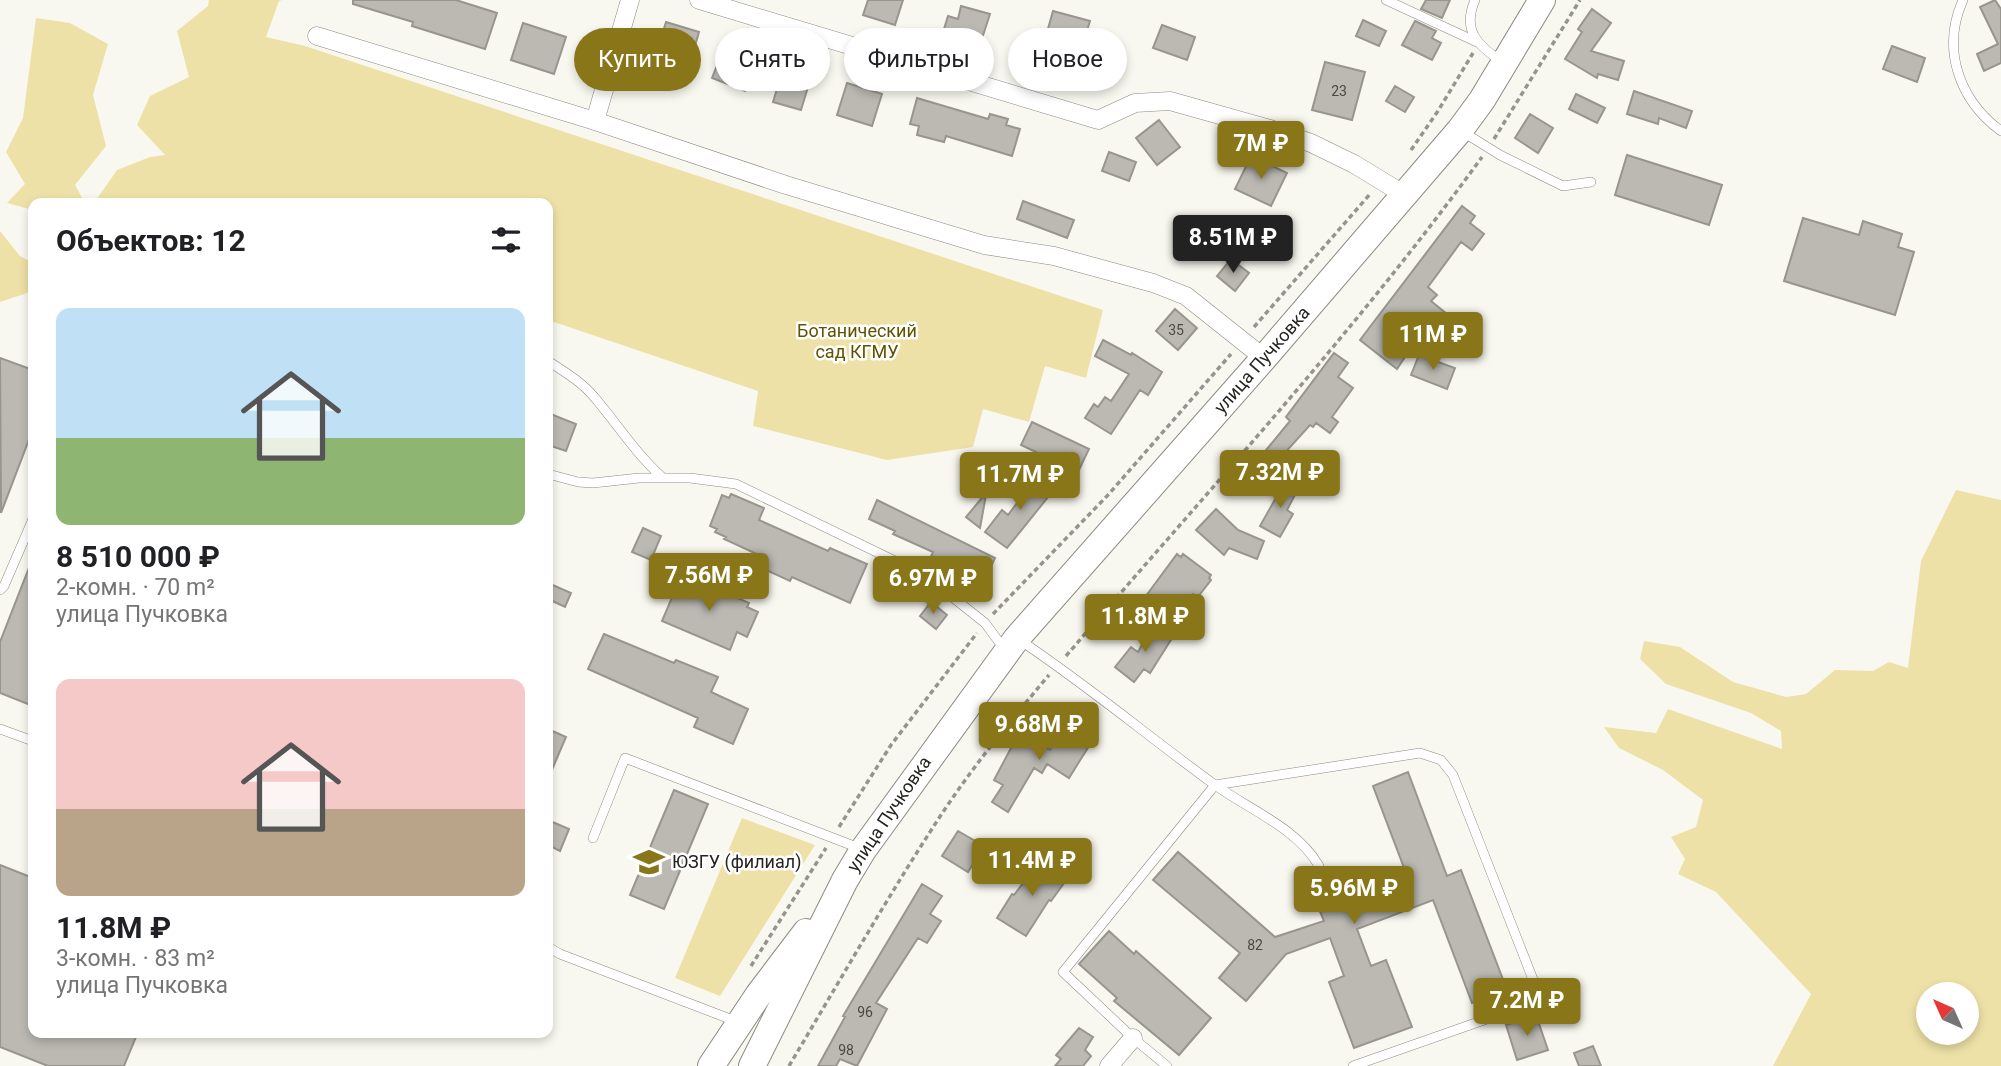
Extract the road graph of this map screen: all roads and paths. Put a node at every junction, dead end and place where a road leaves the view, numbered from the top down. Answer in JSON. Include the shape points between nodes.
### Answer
{"nodes":[{"id":1,"x":630,"y":0,"type":"edge"},
{"id":2,"x":699,"y":0,"type":"edge"},
{"id":3,"x":1386,"y":0,"type":"edge"},
{"id":4,"x":1475,"y":0,"type":"edge"},
{"id":5,"x":1542,"y":0,"type":"edge"},
{"id":6,"x":1580,"y":0,"type":"edge"},
{"id":7,"x":1963,"y":0,"type":"edge"},
{"id":8,"x":317,"y":36,"type":"dead end"},
{"id":9,"x":1479,"y":43,"type":"junction"},
{"id":10,"x":1505,"y":64,"type":"junction"},
{"id":11,"x":596,"y":121,"type":"junction"},
{"id":12,"x":1460,"y":130,"type":"junction"},
{"id":13,"x":2001,"y":131,"type":"edge"},
{"id":14,"x":1488,"y":148,"type":"junction"},
{"id":15,"x":1591,"y":182,"type":"dead end"},
{"id":16,"x":1405,"y":195,"type":"junction"},
{"id":17,"x":1264,"y":358,"type":"junction"},
{"id":18,"x":553,"y":364,"type":"edge"},
{"id":19,"x":553,"y":475,"type":"edge"},
{"id":20,"x":663,"y":478,"type":"junction"},
{"id":21,"x":28,"y":531,"type":"edge"},
{"id":22,"x":0,"y":590,"type":"edge"},
{"id":23,"x":1011,"y":645,"type":"junction"},
{"id":24,"x":1058,"y":665,"type":"junction"},
{"id":25,"x":0,"y":729,"type":"edge"},
{"id":26,"x":28,"y":739,"type":"edge"},
{"id":27,"x":1215,"y":785,"type":"junction"},
{"id":28,"x":593,"y":838,"type":"dead end"},
{"id":29,"x":863,"y":850,"type":"junction"},
{"id":30,"x":1319,"y":866,"type":"dead end"},
{"id":31,"x":845,"y":880,"type":"junction"},
{"id":32,"x":553,"y":950,"type":"edge"},
{"id":33,"x":735,"y":1030,"type":"junction"},
{"id":34,"x":1132,"y":1038,"type":"junction"},
{"id":35,"x":756,"y":1059,"type":"edge"},
{"id":36,"x":711,"y":1066,"type":"edge"},
{"id":37,"x":789,"y":1066,"type":"edge"},
{"id":38,"x":1109,"y":1066,"type":"edge"},
{"id":39,"x":1167,"y":1066,"type":"edge"},
{"id":40,"x":1353,"y":1066,"type":"edge"}],
"edges":[{"from":1,"to":11,"type":"street"},
{"from":2,"to":16,"type":"street","via":[[1098,120],[1135,103],[1170,101],[1311,143]]},
{"from":3,"to":9,"type":"lane"},
{"from":4,"to":9,"type":"lane","via":[[1469,13],[1472,35]]},
{"from":5,"to":10,"type":"main road","name":"улица Пучковка"},
{"from":6,"to":14,"type":"path"},
{"from":7,"to":13,"type":"lane","via":[[1954,24],[1956,70],[1969,98]]},
{"from":8,"to":11,"type":"street"},
{"from":9,"to":10,"type":"lane"},
{"from":10,"to":12,"type":"main road","name":"улица Пучковка"},
{"from":11,"to":17,"type":"street","via":[[984,245],[1054,256],[1153,283],[1186,296]]},
{"from":12,"to":14,"type":"lane"},
{"from":12,"to":16,"type":"main road","name":"улица Пучковка"},
{"from":14,"to":15,"type":"lane","via":[[1563,187]]},
{"from":14,"to":24,"type":"path","via":[[1439,216],[1302,382]]},
{"from":16,"to":17,"type":"main road","name":"улица Пучковка"},
{"from":17,"to":23,"type":"main road","name":"улица Пучковка"},
{"from":18,"to":20,"type":"lane","via":[[595,397],[643,460]]},
{"from":19,"to":20,"type":"lane","via":[[593,483]]},
{"from":20,"to":23,"type":"lane","via":[[736,484],[895,560],[949,592]]},
{"from":21,"to":22,"type":"lane"},
{"from":23,"to":24,"type":"lane"},
{"from":23,"to":29,"type":"main road","name":"улица Пучковка"},
{"from":24,"to":27,"type":"lane"},
{"from":24,"to":37,"type":"path","via":[[996,738],[942,813]]},
{"from":25,"to":26,"type":"lane"},
{"from":27,"to":30,"type":"lane","via":[[1295,838]]},
{"from":27,"to":34,"type":"lane","via":[[1063,972]]},
{"from":27,"to":40,"type":"lane","via":[[1420,753],[1441,760],[1453,775],[1542,1000]]},
{"from":28,"to":29,"type":"lane","via":[[625,758]]},
{"from":29,"to":31,"type":"main road","name":"улица Пучковка"},
{"from":31,"to":33,"type":"main road","name":"улица Пучковка"},
{"from":31,"to":35,"type":"main road","name":"улица Пучковка"},
{"from":32,"to":33,"type":"lane"},
{"from":33,"to":35,"type":"street"},
{"from":33,"to":36,"type":"main road","name":"улица Пучковка"},
{"from":34,"to":38,"type":"street"},
{"from":34,"to":39,"type":"lane"}]}
